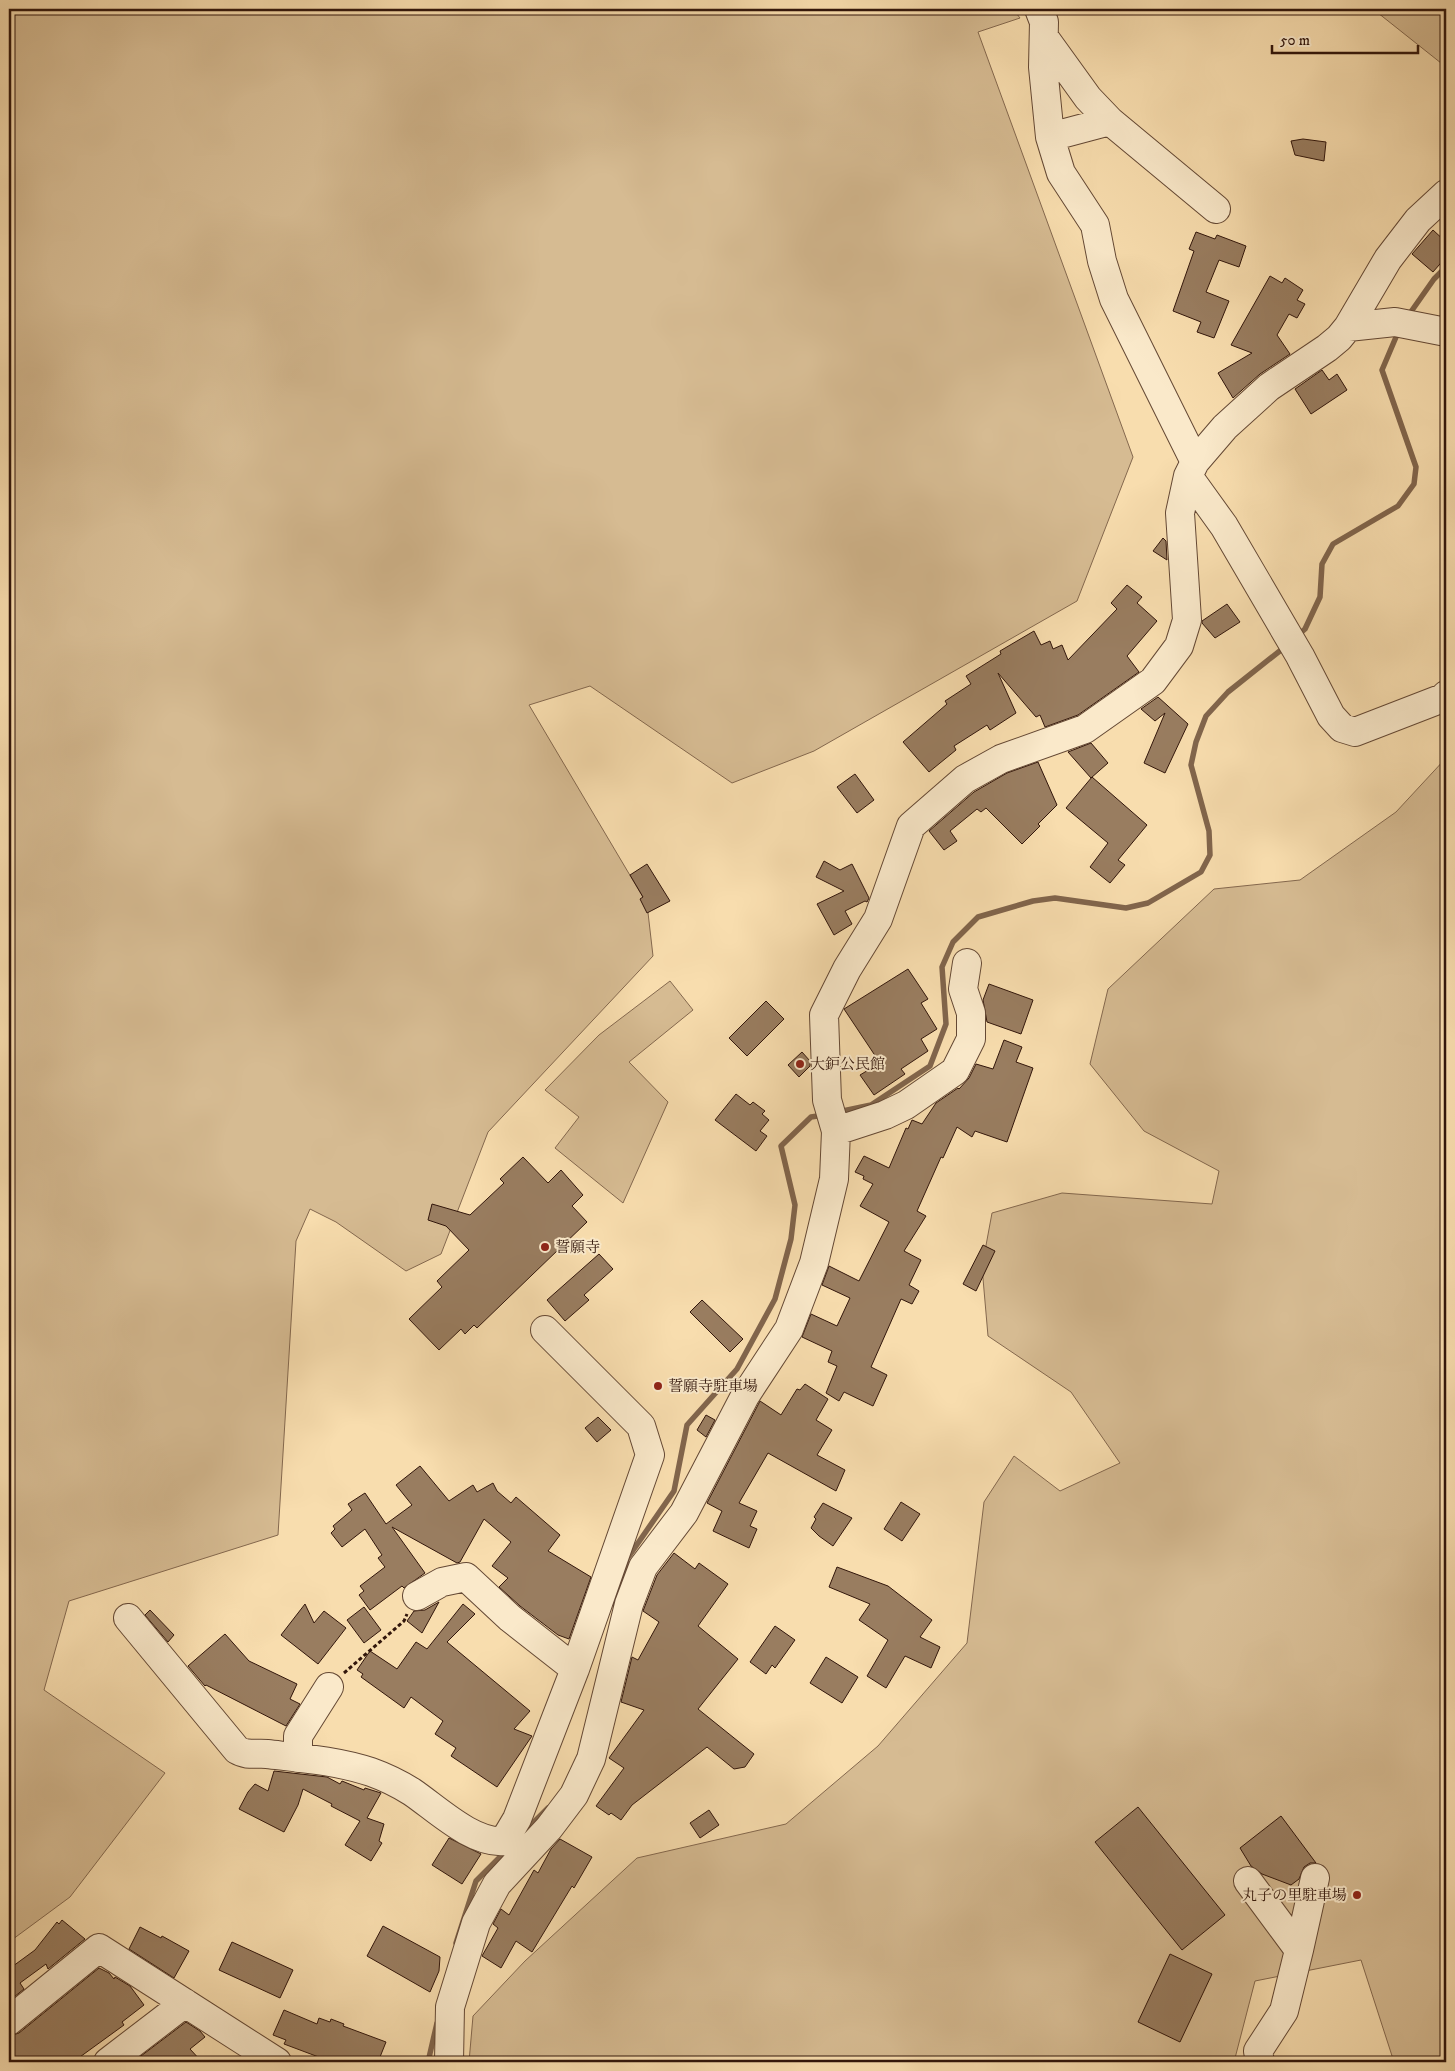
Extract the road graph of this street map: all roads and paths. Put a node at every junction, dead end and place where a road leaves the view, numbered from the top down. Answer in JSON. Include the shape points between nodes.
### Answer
{"nodes":[{"id":1,"x":1039,"y":9,"type":"edge"},
{"id":2,"x":1044,"y":37,"type":"junction"},
{"id":3,"x":1110,"y":121,"type":"junction"},
{"id":4,"x":1050,"y":137,"type":"junction"},
{"id":5,"x":1446,"y":194,"type":"edge"},
{"id":6,"x":1216,"y":209,"type":"dead end"},
{"id":7,"x":1348,"y":327,"type":"junction"},
{"id":8,"x":1446,"y":332,"type":"edge"},
{"id":9,"x":1192,"y":469,"type":"junction"},
{"id":10,"x":1446,"y":695,"type":"edge"},
{"id":11,"x":967,"y":963,"type":"dead end"},
{"id":12,"x":836,"y":1131,"type":"junction"},
{"id":13,"x":545,"y":1330,"type":"dead end"},
{"id":14,"x":417,"y":1596,"type":"joint"},
{"id":15,"x":128,"y":1618,"type":"dead end"},
{"id":16,"x":576,"y":1664,"type":"junction"},
{"id":17,"x":614,"y":1664,"type":"junction"},
{"id":18,"x":329,"y":1687,"type":"joint"},
{"id":19,"x":298,"y":1758,"type":"junction"},
{"id":20,"x":509,"y":1853,"type":"junction"},
{"id":21,"x":1315,"y":1878,"type":"dead end"},
{"id":22,"x":1248,"y":1881,"type":"dead end"},
{"id":23,"x":1299,"y":1950,"type":"junction"},
{"id":24,"x":185,"y":2003,"type":"junction"},
{"id":25,"x":9,"y":2021,"type":"edge"},
{"id":26,"x":108,"y":2062,"type":"edge"},
{"id":27,"x":277,"y":2062,"type":"edge"},
{"id":28,"x":449,"y":2062,"type":"edge"},
{"id":29,"x":1260,"y":2062,"type":"edge"}],
"edges":[{"from":1,"to":2,"type":"street","via":[[1044,22]]},
{"from":2,"to":3,"type":"street","via":[[1088,98]]},
{"from":2,"to":4,"type":"street","via":[[1043,67]]},
{"from":3,"to":4,"type":"street"},
{"from":3,"to":6,"type":"street"},
{"from":4,"to":9,"type":"street","via":[[1061,173],[1095,225],[1114,299]]},
{"from":5,"to":7,"type":"street","via":[[1418,220],[1388,260]]},
{"from":7,"to":8,"type":"street","via":[[1405,325]]},
{"from":7,"to":9,"type":"street","via":[[1327,348],[1269,387],[1224,427]]},
{"from":9,"to":10,"type":"street","via":[[1331,716],[1342,728],[1355,732]]},
{"from":9,"to":12,"type":"street","via":[[1180,513],[1187,620],[1179,646],[1153,681],[1085,729],[1002,760],[965,779],[911,826],[878,919],[847,969],[824,1015],[827,1100]]},
{"from":11,"to":12,"type":"street","via":[[963,989],[971,1013],[971,1039],[955,1071],[906,1105]]},
{"from":12,"to":17,"type":"street","via":[[834,1179],[817,1254],[789,1328],[745,1396],[684,1513],[643,1567],[628,1604]]},
{"from":13,"to":16,"type":"street","via":[[641,1426],[650,1455]]},
{"from":14,"to":16,"type":"street","via":[[442,1582],[466,1577],[510,1618]]},
{"from":14,"to":18,"type":"path","via":[[404,1621]]},
{"from":15,"to":19,"type":"street","via":[[237,1750],[245,1754]]},
{"from":16,"to":17,"type":"street"},
{"from":16,"to":20,"type":"street","via":[[518,1819]]},
{"from":17,"to":20,"type":"street","via":[[590,1759],[574,1795],[549,1828]]},
{"from":18,"to":19,"type":"street","via":[[298,1736]]},
{"from":19,"to":20,"type":"street","via":[[372,1772],[410,1791],[451,1821],[496,1842]]},
{"from":20,"to":28,"type":"street","via":[[476,1923],[450,2008]]},
{"from":21,"to":23,"type":"street"},
{"from":22,"to":23,"type":"street"},
{"from":23,"to":29,"type":"street","via":[[1284,2012],[1258,2052]]},
{"from":24,"to":25,"type":"street","via":[[99,1948]]},
{"from":24,"to":26,"type":"street"},
{"from":24,"to":27,"type":"street"}]}
